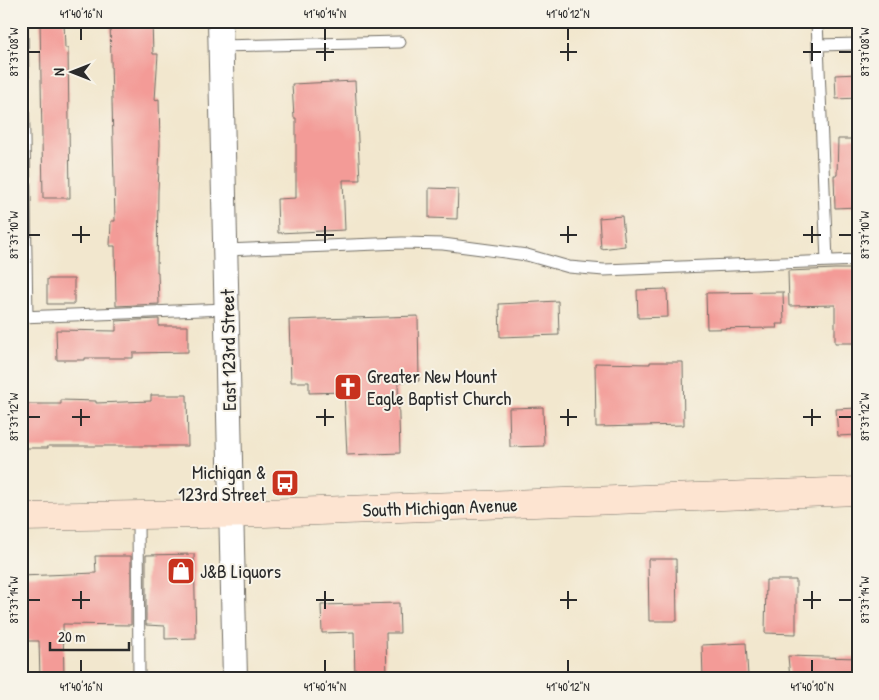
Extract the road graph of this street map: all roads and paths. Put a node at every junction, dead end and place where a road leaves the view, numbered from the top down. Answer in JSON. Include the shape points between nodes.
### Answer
{"nodes":[{"id":1,"x":22,"y":21,"type":"edge"},
{"id":2,"x":220,"y":21,"type":"edge"},
{"id":3,"x":818,"y":21,"type":"edge"},
{"id":4,"x":400,"y":42,"type":"dead end"},
{"id":5,"x":858,"y":44,"type":"edge"},
{"id":6,"x":818,"y":45,"type":"junction"},
{"id":7,"x":220,"y":46,"type":"junction"},
{"id":8,"x":226,"y":250,"type":"junction"},
{"id":9,"x":858,"y":260,"type":"edge"},
{"id":10,"x":827,"y":261,"type":"junction"},
{"id":11,"x":227,"y":309,"type":"junction"},
{"id":12,"x":24,"y":316,"type":"edge"},
{"id":13,"x":858,"y":492,"type":"edge"},
{"id":14,"x":232,"y":514,"type":"junction"},
{"id":15,"x":138,"y":516,"type":"junction"},
{"id":16,"x":21,"y":517,"type":"edge"},
{"id":17,"x":139,"y":679,"type":"edge"},
{"id":18,"x":235,"y":679,"type":"edge"}],
"edges":[{"from":1,"to":12,"type":"lane"},
{"from":2,"to":7,"type":"street","name":"East 123rd Street"},
{"from":3,"to":6,"type":"lane"},
{"from":4,"to":7,"type":"lane"},
{"from":5,"to":6,"type":"lane"},
{"from":6,"to":10,"type":"lane"},
{"from":7,"to":8,"type":"street","name":"East 123rd Street"},
{"from":8,"to":10,"type":"lane","via":[[444,244],[527,255],[569,267],[604,270]]},
{"from":8,"to":11,"type":"street","name":"East 123rd Street"},
{"from":9,"to":10,"type":"lane"},
{"from":11,"to":12,"type":"lane"},
{"from":11,"to":14,"type":"street","name":"East 123rd Street"},
{"from":13,"to":14,"type":"main road","name":"South Michigan Avenue"},
{"from":14,"to":15,"type":"main road","name":"South Michigan Avenue"},
{"from":14,"to":18,"type":"street","name":"East 123rd Street"},
{"from":15,"to":16,"type":"main road","name":"South Michigan Avenue"},
{"from":15,"to":17,"type":"lane"}]}
